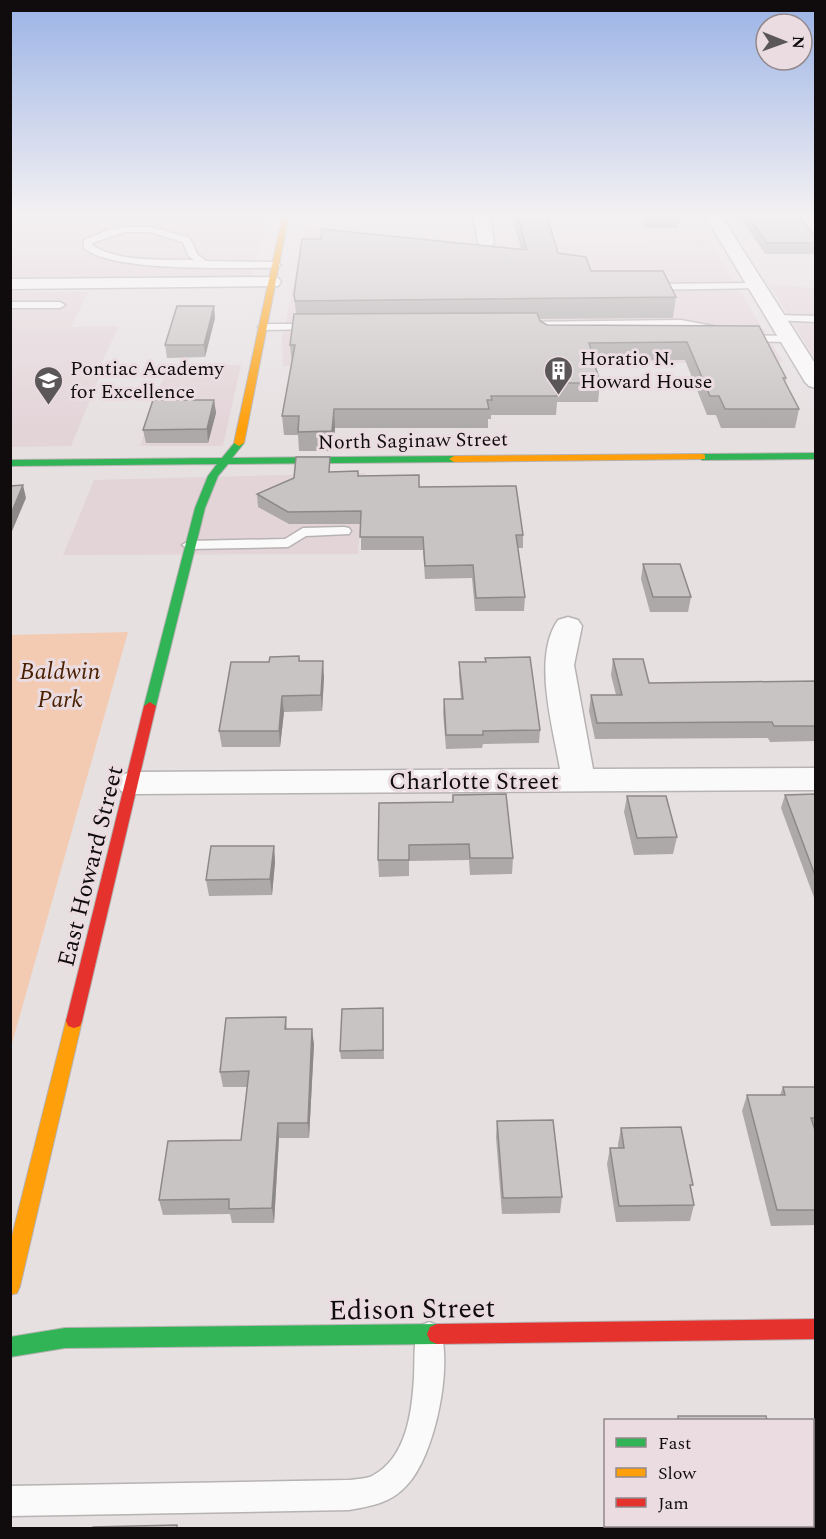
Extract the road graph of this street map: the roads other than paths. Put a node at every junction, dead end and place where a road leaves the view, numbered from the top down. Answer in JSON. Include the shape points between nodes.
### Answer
{"nodes":[{"id":1,"x":272,"y":286,"type":"edge"},
{"id":2,"x":756,"y":286,"type":"joint"},
{"id":3,"x":637,"y":287,"type":"edge"},
{"id":4,"x":10,"y":305,"type":"edge"},
{"id":5,"x":60,"y":305,"type":"dead end"},
{"id":6,"x":776,"y":318,"type":"junction"},
{"id":7,"x":816,"y":319,"type":"edge"},
{"id":8,"x":507,"y":325,"type":"edge"},
{"id":9,"x":542,"y":325,"type":"junction"},
{"id":10,"x":263,"y":327,"type":"junction"},
{"id":11,"x":325,"y":327,"type":"edge"},
{"id":12,"x":546,"y":338,"type":"edge"},
{"id":13,"x":693,"y":338,"type":"edge"},
{"id":14,"x":726,"y":338,"type":"junction"},
{"id":15,"x":789,"y":339,"type":"junction"},
{"id":16,"x":816,"y":382,"type":"edge"},
{"id":17,"x":816,"y":456,"type":"edge"},
{"id":18,"x":224,"y":461,"type":"junction"},
{"id":19,"x":10,"y":463,"type":"edge"},
{"id":20,"x":344,"y":531,"type":"dead end"},
{"id":21,"x":189,"y":545,"type":"junction"},
{"id":22,"x":568,"y":626,"type":"dead end"},
{"id":23,"x":816,"y":779,"type":"edge"},
{"id":24,"x":578,"y":780,"type":"junction"},
{"id":25,"x":133,"y":783,"type":"junction"},
{"id":26,"x":10,"y":1286,"type":"edge"},
{"id":27,"x":816,"y":1329,"type":"edge"},
{"id":28,"x":429,"y":1333,"type":"junction"},
{"id":29,"x":10,"y":1347,"type":"edge"},
{"id":30,"x":10,"y":1501,"type":"edge"}],
"edges":[{"from":1,"to":10,"type":"street","name":"East Howard Street"},
{"from":2,"to":3,"type":"lane"},
{"from":2,"to":6,"type":"street"},
{"from":4,"to":5,"type":"lane"},
{"from":6,"to":7,"type":"lane"},
{"from":6,"to":15,"type":"street"},
{"from":8,"to":9,"type":"lane"},
{"from":9,"to":12,"type":"lane"},
{"from":9,"to":14,"type":"lane","via":[[681,324],[714,329]]},
{"from":10,"to":11,"type":"lane"},
{"from":10,"to":18,"type":"street","name":"East Howard Street","via":[[239,442]]},
{"from":13,"to":14,"type":"lane"},
{"from":14,"to":15,"type":"lane"},
{"from":15,"to":16,"type":"street"},
{"from":17,"to":18,"type":"street","name":"North Saginaw Street"},
{"from":18,"to":19,"type":"street","name":"North Saginaw Street"},
{"from":18,"to":21,"type":"street","name":"East Howard Street","via":[[204,495]]},
{"from":20,"to":21,"type":"lane","via":[[303,532],[288,543]]},
{"from":21,"to":25,"type":"street","name":"East Howard Street"},
{"from":22,"to":24,"type":"street","via":[[559,665]]},
{"from":23,"to":24,"type":"street","name":"Charlotte Street"},
{"from":24,"to":25,"type":"street","name":"Charlotte Street"},
{"from":25,"to":26,"type":"street","name":"East Howard Street"},
{"from":27,"to":28,"type":"street","name":"Edison Street"},
{"from":28,"to":29,"type":"street","name":"Edison Street","via":[[65,1338]]},
{"from":28,"to":30,"type":"lane","via":[[423,1426],[404,1467],[379,1489],[349,1495]]}]}
